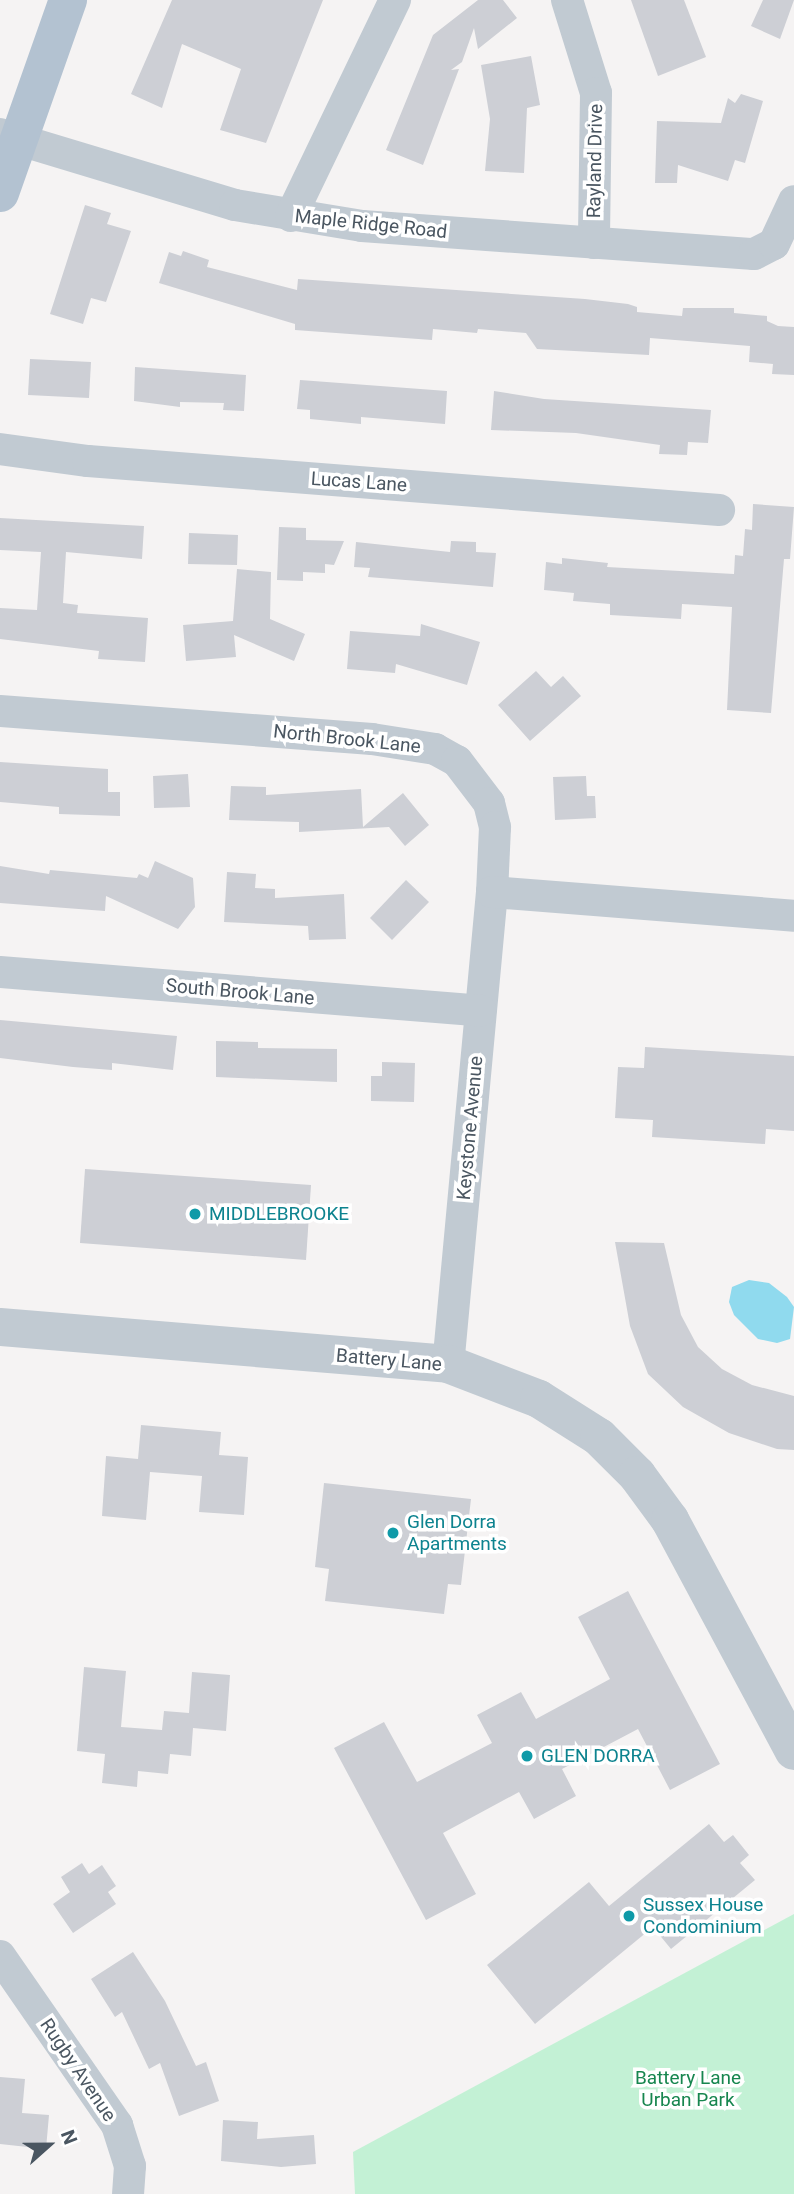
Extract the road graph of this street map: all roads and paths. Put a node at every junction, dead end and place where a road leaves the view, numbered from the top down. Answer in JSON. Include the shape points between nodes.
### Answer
{"nodes":[{"id":1,"x":68,"y":0,"type":"edge"},
{"id":2,"x":395,"y":0,"type":"edge"},
{"id":3,"x":568,"y":0,"type":"edge"},
{"id":4,"x":9,"y":137,"type":"edge"},
{"id":5,"x":0,"y":193,"type":"edge"},
{"id":6,"x":794,"y":201,"type":"edge"},
{"id":7,"x":291,"y":215,"type":"junction"},
{"id":8,"x":594,"y":243,"type":"junction"},
{"id":9,"x":0,"y":449,"type":"edge"},
{"id":10,"x":719,"y":510,"type":"dead end"},
{"id":11,"x":0,"y":710,"type":"edge"},
{"id":12,"x":492,"y":892,"type":"junction"},
{"id":13,"x":794,"y":916,"type":"edge"},
{"id":14,"x":0,"y":972,"type":"edge"},
{"id":15,"x":480,"y":1011,"type":"junction"},
{"id":16,"x":0,"y":1327,"type":"edge"},
{"id":17,"x":448,"y":1364,"type":"junction"},
{"id":18,"x":794,"y":1751,"type":"edge"},
{"id":19,"x":0,"y":1956,"type":"edge"},
{"id":20,"x":128,"y":2194,"type":"edge"}],
"edges":[{"from":1,"to":4,"type":"main road"},
{"from":2,"to":7,"type":"street"},
{"from":3,"to":8,"type":"street","name":"Rayland Drive","via":[[596,93]]},
{"from":4,"to":5,"type":"main road"},
{"from":4,"to":7,"type":"street","name":"Maple Ridge Road","via":[[236,205]]},
{"from":6,"to":8,"type":"street","name":"Maple Ridge Road","via":[[774,244],[754,254]]},
{"from":7,"to":8,"type":"street","name":"Maple Ridge Road","via":[[362,226]]},
{"from":9,"to":10,"type":"street","name":"Lucas Lane","via":[[88,461]]},
{"from":11,"to":12,"type":"street","name":"North Brook Lane","via":[[372,739],[435,749],[457,761],[489,803],[495,827]]},
{"from":12,"to":13,"type":"street"},
{"from":12,"to":15,"type":"street","name":"Keystone Avenue"},
{"from":14,"to":15,"type":"street","name":"South Brook Lane"},
{"from":15,"to":17,"type":"street","name":"Keystone Avenue"},
{"from":16,"to":17,"type":"street","name":"Battery Lane"},
{"from":17,"to":18,"type":"street","name":"Battery Lane","via":[[539,1399],[598,1437],[637,1475],[689,1553]]},
{"from":19,"to":20,"type":"street","name":"Rugby Avenue","via":[[117,2125],[130,2166]]}]}
